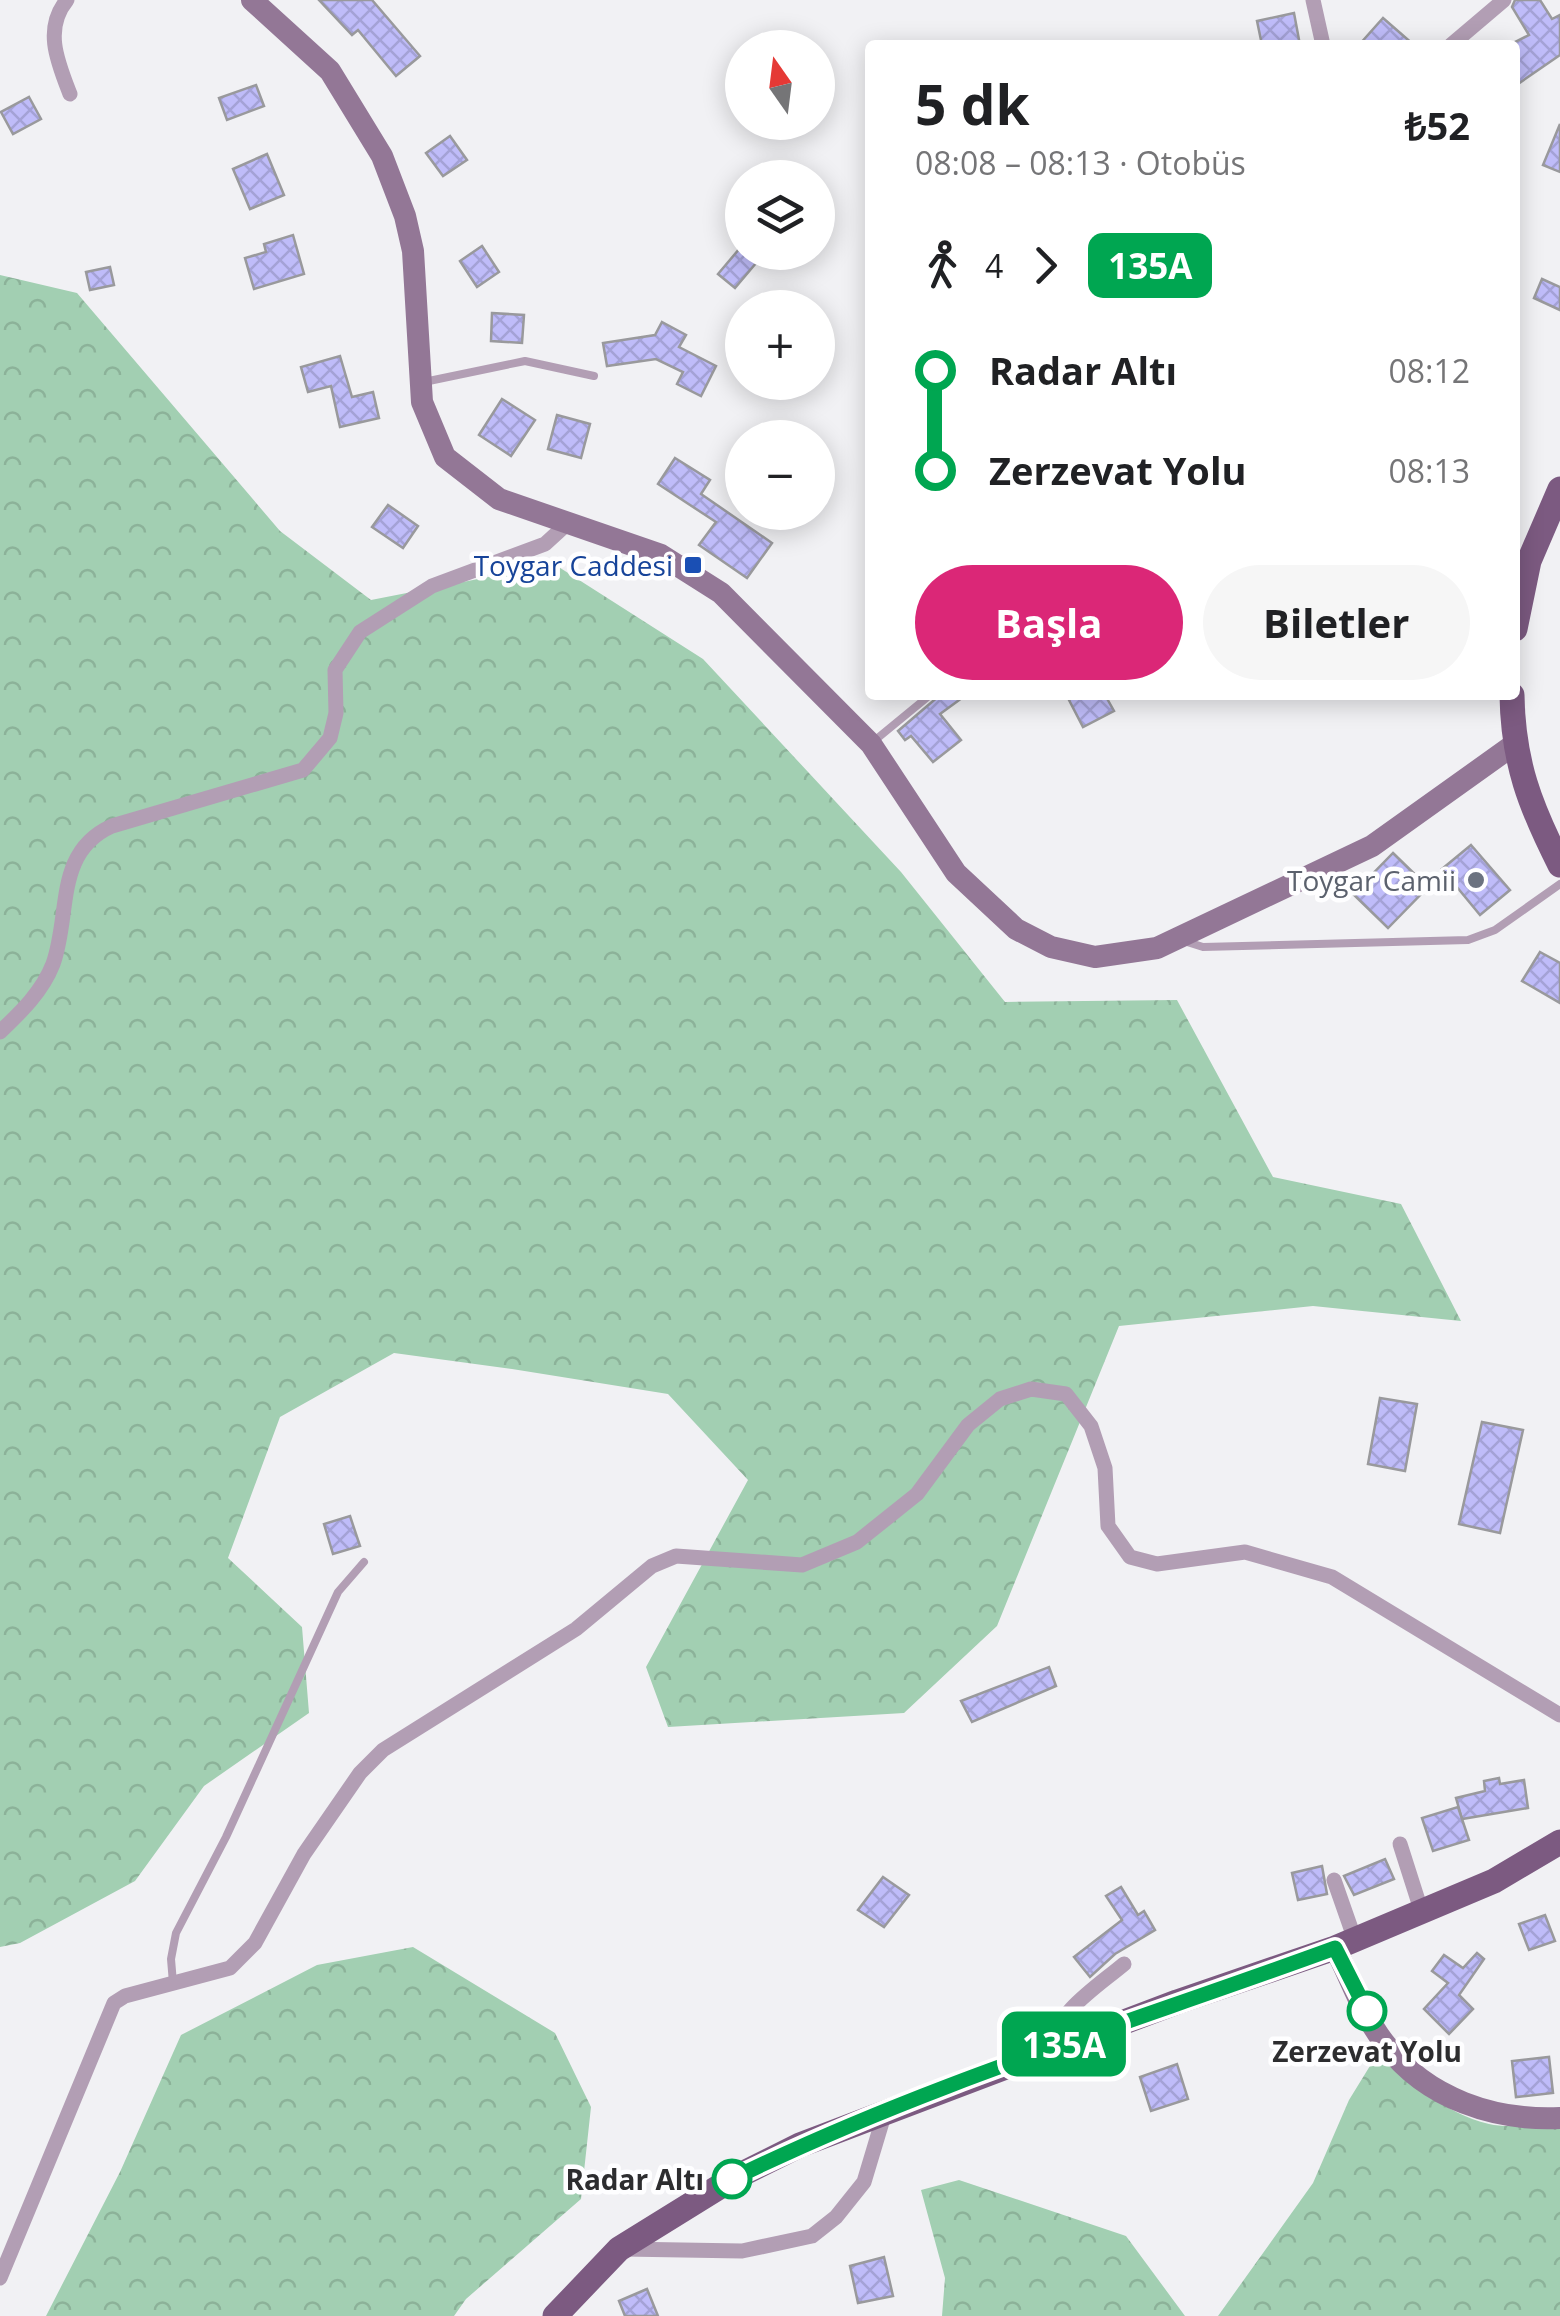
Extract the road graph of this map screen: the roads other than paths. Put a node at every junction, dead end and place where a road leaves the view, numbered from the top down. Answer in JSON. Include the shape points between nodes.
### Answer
{"nodes":[{"id":1,"x":68,"y":0,"type":"edge"},
{"id":2,"x":252,"y":0,"type":"edge"},
{"id":3,"x":1313,"y":0,"type":"edge"},
{"id":4,"x":1504,"y":0,"type":"edge"},
{"id":5,"x":1321,"y":40,"type":"edge"},
{"id":6,"x":1457,"y":40,"type":"edge"},
{"id":7,"x":70,"y":94,"type":"dead end"},
{"id":8,"x":594,"y":376,"type":"dead end"},
{"id":9,"x":420,"y":383,"type":"junction"},
{"id":10,"x":1560,"y":490,"type":"edge"},
{"id":11,"x":568,"y":523,"type":"junction"},
{"id":12,"x":1520,"y":605,"type":"edge"},
{"id":13,"x":924,"y":700,"type":"edge"},
{"id":14,"x":1512,"y":700,"type":"edge"},
{"id":15,"x":870,"y":744,"type":"junction"},
{"id":16,"x":1512,"y":746,"type":"junction"},
{"id":17,"x":1560,"y":865,"type":"edge"},
{"id":18,"x":1560,"y":884,"type":"edge"},
{"id":19,"x":1181,"y":937,"type":"junction"},
{"id":20,"x":0,"y":1032,"type":"edge"},
{"id":21,"x":364,"y":1562,"type":"dead end"},
{"id":22,"x":1560,"y":1715,"type":"edge"},
{"id":23,"x":1560,"y":1842,"type":"edge"},
{"id":24,"x":1400,"y":1844,"type":"dead end"},
{"id":25,"x":1334,"y":1880,"type":"dead end"},
{"id":26,"x":1422,"y":1913,"type":"junction"},
{"id":27,"x":1345,"y":1944,"type":"junction"},
{"id":28,"x":1124,"y":1964,"type":"dead end"},
{"id":29,"x":173,"y":1983,"type":"junction"},
{"id":30,"x":1047,"y":2050,"type":"junction"},
{"id":31,"x":884,"y":2112,"type":"junction"},
{"id":32,"x":1560,"y":2118,"type":"edge"},
{"id":33,"x":619,"y":2249,"type":"junction"},
{"id":34,"x":0,"y":2278,"type":"edge"},
{"id":35,"x":555,"y":2316,"type":"edge"}],
"edges":[{"from":1,"to":7,"type":"street","via":[[56,15],[55,55]]},
{"from":2,"to":9,"type":"main road","via":[[330,71],[382,156],[413,251]]},
{"from":3,"to":5,"type":"street"},
{"from":4,"to":6,"type":"street"},
{"from":8,"to":9,"type":"lane","via":[[525,361]]},
{"from":9,"to":11,"type":"main road","via":[[426,421],[460,472],[499,499]]},
{"from":10,"to":12,"type":"main road","via":[[1529,561]]},
{"from":11,"to":15,"type":"main road","via":[[661,556],[721,593]]},
{"from":11,"to":20,"type":"street","via":[[544,544],[432,586],[360,632],[335,670],[330,738],[303,770],[92,837],[69,872],[48,976]]},
{"from":13,"to":15,"type":"lane"},
{"from":14,"to":16,"type":"main road"},
{"from":15,"to":19,"type":"main road","via":[[956,873],[1016,928],[1051,947],[1095,957],[1135,954]]},
{"from":16,"to":17,"type":"main road"},
{"from":16,"to":19,"type":"main road","via":[[1372,846]]},
{"from":18,"to":19,"type":"lane","via":[[1495,930],[1468,940],[1203,948]]},
{"from":21,"to":29,"type":"lane","via":[[338,1592],[176,1932]]},
{"from":22,"to":29,"type":"street","via":[[1332,1577],[1245,1552],[1156,1564],[1130,1557],[1108,1526],[1105,1468],[1091,1426],[1066,1394],[1031,1389],[1000,1399],[968,1425],[917,1494],[857,1542],[802,1566],[676,1556],[652,1566],[576,1629],[414,1728],[360,1773],[304,1854],[255,1943],[230,1968]]},
{"from":23,"to":26,"type":"main road","via":[[1494,1882]]},
{"from":24,"to":26,"type":"street"},
{"from":25,"to":27,"type":"street"},
{"from":26,"to":27,"type":"main road"},
{"from":27,"to":30,"type":"main road"},
{"from":27,"to":32,"type":"main road","via":[[1384,2043],[1406,2068],[1476,2108],[1516,2118]]},
{"from":28,"to":30,"type":"street","via":[[1068,2011]]},
{"from":29,"to":34,"type":"street","via":[[126,1996],[105,2017],[87,2076]]},
{"from":30,"to":31,"type":"main road"},
{"from":31,"to":33,"type":"main road","via":[[732,2179]]},
{"from":31,"to":33,"type":"street","via":[[864,2182],[812,2236],[742,2251]]},
{"from":33,"to":35,"type":"main road"}]}
